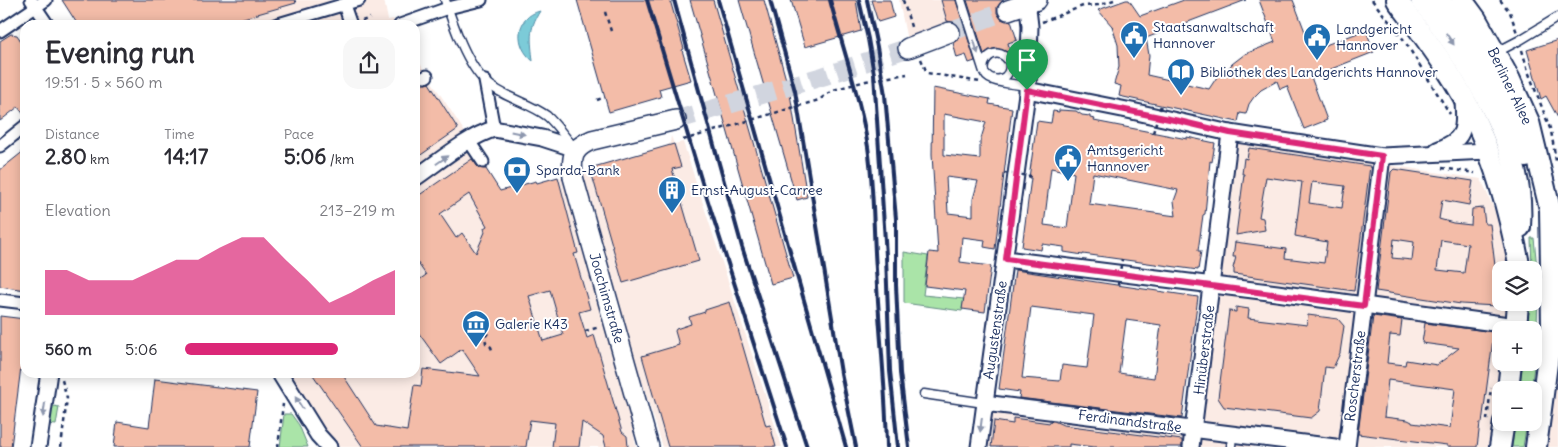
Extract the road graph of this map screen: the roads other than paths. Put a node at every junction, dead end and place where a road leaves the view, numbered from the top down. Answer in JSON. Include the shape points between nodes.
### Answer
{"nodes":[{"id":1,"x":360,"y":0,"type":"edge"},
{"id":2,"x":481,"y":0,"type":"edge"},
{"id":3,"x":961,"y":0,"type":"edge"},
{"id":4,"x":1440,"y":0,"type":"edge"},
{"id":5,"x":1462,"y":0,"type":"edge"},
{"id":6,"x":1031,"y":1,"type":"edge"},
{"id":7,"x":38,"y":3,"type":"edge"},
{"id":8,"x":1394,"y":3,"type":"edge"},
{"id":9,"x":447,"y":4,"type":"edge"},
{"id":10,"x":344,"y":5,"type":"junction"},
{"id":11,"x":1417,"y":8,"type":"edge"},
{"id":12,"x":1008,"y":10,"type":"tunnel mouth"},
{"id":13,"x":1558,"y":17,"type":"edge"},
{"id":14,"x":46,"y":20,"type":"edge"},
{"id":15,"x":292,"y":20,"type":"edge"},
{"id":16,"x":349,"y":20,"type":"edge"},
{"id":17,"x":411,"y":20,"type":"edge"},
{"id":18,"x":0,"y":31,"type":"edge"},
{"id":19,"x":950,"y":32,"type":"tunnel mouth"},
{"id":20,"x":912,"y":46,"type":"tunnel mouth"},
{"id":21,"x":1494,"y":53,"type":"junction"},
{"id":22,"x":485,"y":81,"type":"junction"},
{"id":23,"x":1027,"y":88,"type":"junction"},
{"id":24,"x":1463,"y":98,"type":"junction"},
{"id":25,"x":676,"y":120,"type":"tunnel mouth"},
{"id":26,"x":494,"y":129,"type":"junction"},
{"id":27,"x":17,"y":131,"type":"edge"},
{"id":28,"x":1230,"y":133,"type":"junction"},
{"id":29,"x":470,"y":141,"type":"junction"},
{"id":30,"x":0,"y":146,"type":"edge"},
{"id":31,"x":576,"y":149,"type":"junction"},
{"id":32,"x":1488,"y":151,"type":"junction"},
{"id":33,"x":1428,"y":154,"type":"junction"},
{"id":34,"x":1382,"y":156,"type":"junction"},
{"id":35,"x":483,"y":162,"type":"dead end"},
{"id":36,"x":1524,"y":173,"type":"junction"},
{"id":37,"x":420,"y":175,"type":"edge"},
{"id":38,"x":1006,"y":259,"type":"junction"},
{"id":39,"x":1518,"y":261,"type":"edge"},
{"id":40,"x":1520,"y":261,"type":"edge"},
{"id":41,"x":1550,"y":278,"type":"junction"},
{"id":42,"x":1211,"y":285,"type":"junction"},
{"id":43,"x":0,"y":300,"type":"edge"},
{"id":44,"x":20,"y":302,"type":"edge"},
{"id":45,"x":1364,"y":306,"type":"junction"},
{"id":46,"x":1492,"y":325,"type":"edge"},
{"id":47,"x":1555,"y":326,"type":"edge"},
{"id":48,"x":48,"y":378,"type":"edge"},
{"id":49,"x":282,"y":378,"type":"edge"},
{"id":50,"x":924,"y":394,"type":"dead end"},
{"id":51,"x":984,"y":404,"type":"junction"},
{"id":52,"x":1194,"y":429,"type":"junction"},
{"id":53,"x":1503,"y":431,"type":"edge"},
{"id":54,"x":319,"y":441,"type":"edge"},
{"id":55,"x":1232,"y":441,"type":"edge"},
{"id":56,"x":38,"y":447,"type":"edge"},
{"id":57,"x":328,"y":447,"type":"edge"},
{"id":58,"x":649,"y":447,"type":"edge"},
{"id":59,"x":979,"y":447,"type":"edge"},
{"id":60,"x":1192,"y":447,"type":"edge"},
{"id":61,"x":1334,"y":447,"type":"edge"},
{"id":62,"x":1347,"y":447,"type":"edge"},
{"id":63,"x":1500,"y":447,"type":"edge"},
{"id":64,"x":1536,"y":447,"type":"edge"}],
"edges":[{"from":1,"to":10,"type":"street"},
{"from":2,"to":9,"type":"street"},
{"from":3,"to":23,"type":"lane","one_way":true,"via":[[984,72],[993,80],[1005,78],[1010,63],[1001,54],[988,56],[984,72],[988,77],[993,80]]},
{"from":4,"to":36,"type":"main road","via":[[1494,83],[1521,140]]},
{"from":5,"to":21,"type":"main road","name":"Berliner Allee"},
{"from":6,"to":12,"type":"street"},
{"from":6,"to":23,"type":"street","name":"Augustenstraße"},
{"from":7,"to":14,"type":"street"},
{"from":7,"to":18,"type":"street"},
{"from":8,"to":11,"type":"main road"},
{"from":9,"to":17,"type":"street"},
{"from":9,"to":22,"type":"lane","via":[[474,67]]},
{"from":10,"to":15,"type":"street"},
{"from":10,"to":16,"type":"street"},
{"from":11,"to":24,"type":"main road"},
{"from":11,"to":36,"type":"main road","one_way":true,"via":[[1468,65]]},
{"from":13,"to":21,"type":"lane"},
{"from":19,"to":20,"type":"street"},
{"from":21,"to":41,"type":"main road","name":"Berliner Allee","via":[[1530,122],[1550,209]]},
{"from":22,"to":26,"type":"street"},
{"from":22,"to":31,"type":"lane","via":[[547,117]]},
{"from":23,"to":28,"type":"street"},
{"from":23,"to":38,"type":"street","name":"Augustenstraße"},
{"from":24,"to":32,"type":"main road"},
{"from":24,"to":33,"type":"street","via":[[1464,120],[1459,137],[1450,146]]},
{"from":25,"to":31,"type":"street","via":[[592,140]]},
{"from":26,"to":29,"type":"street"},
{"from":26,"to":31,"type":"street","one_way":true,"via":[[542,138]]},
{"from":27,"to":30,"type":"street"},
{"from":28,"to":34,"type":"street"},
{"from":28,"to":42,"type":"street","name":"Hinüberstraße"},
{"from":29,"to":35,"type":"street"},
{"from":37,"to":29,"type":"street","one_way":true},
{"from":31,"to":58,"type":"street","name":"Joachimstraße","via":[[574,176]]},
{"from":32,"to":33,"type":"street"},
{"from":32,"to":39,"type":"main road","via":[[1505,200]]},
{"from":33,"to":34,"type":"street"},
{"from":34,"to":45,"type":"street","name":"Roscherstraße"},
{"from":36,"to":40,"type":"main road"},
{"from":36,"to":41,"type":"main road"},
{"from":38,"to":42,"type":"street"},
{"from":38,"to":51,"type":"street","name":"Augustenstraße"},
{"from":41,"to":47,"type":"main road","name":"Berliner Allee"},
{"from":42,"to":45,"type":"street"},
{"from":42,"to":52,"type":"street","name":"Hinüberstraße"},
{"from":43,"to":44,"type":"street"},
{"from":45,"to":46,"type":"street"},
{"from":45,"to":62,"type":"street","name":"Roscherstraße"},
{"from":47,"to":64,"type":"main road","name":"Berliner Allee"},
{"from":48,"to":56,"type":"street","one_way":true},
{"from":54,"to":49,"type":"street","one_way":true},
{"from":50,"to":51,"type":"lane"},
{"from":51,"to":52,"type":"street","name":"Ferdinandstraße"},
{"from":51,"to":59,"type":"street","name":"Augustenstraße","one_way":true},
{"from":52,"to":55,"type":"street","name":"Ferdinandstraße"},
{"from":52,"to":60,"type":"street","name":"Hinüberstraße"},
{"from":53,"to":63,"type":"main road"},
{"from":54,"to":57,"type":"street"},
{"from":55,"to":61,"type":"street","name":"Ferdinandstraße"}]}
